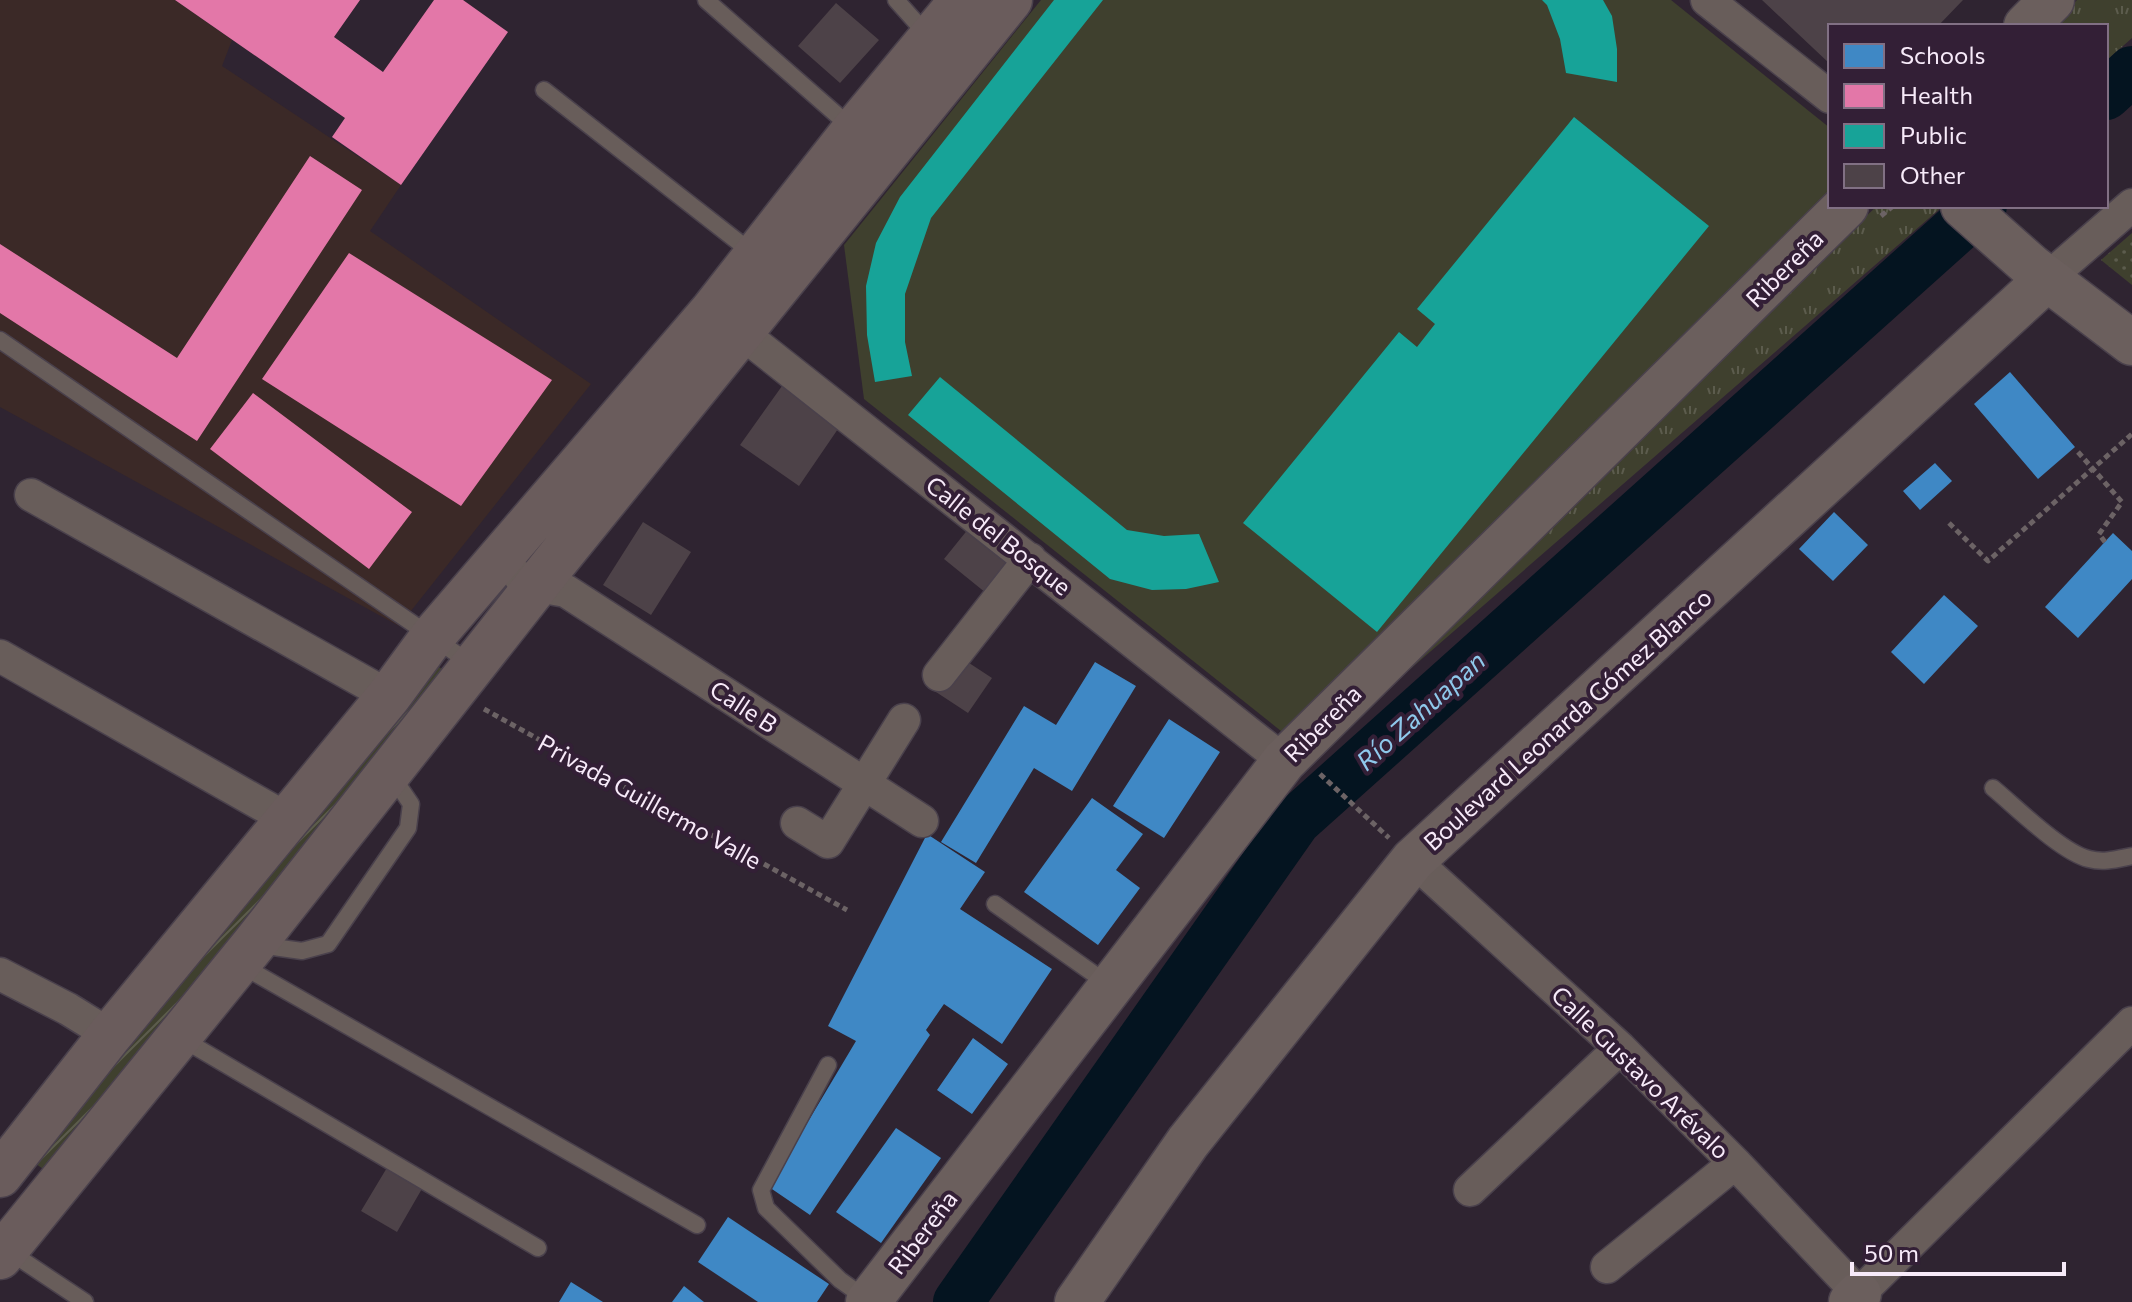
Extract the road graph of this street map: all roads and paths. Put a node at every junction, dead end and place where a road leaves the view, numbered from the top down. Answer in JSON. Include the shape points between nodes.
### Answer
{"nodes":[{"id":1,"x":706,"y":0,"type":"edge"},
{"id":2,"x":896,"y":0,"type":"edge"},
{"id":3,"x":1010,"y":0,"type":"edge"},
{"id":4,"x":1707,"y":0,"type":"edge"},
{"id":5,"x":2052,"y":0,"type":"edge"},
{"id":6,"x":946,"y":13,"type":"edge"},
{"id":7,"x":2028,"y":24,"type":"edge"},
{"id":8,"x":544,"y":90,"type":"dead end"},
{"id":9,"x":1828,"y":95,"type":"edge"},
{"id":10,"x":854,"y":130,"type":"junction"},
{"id":11,"x":2132,"y":205,"type":"edge"},
{"id":12,"x":1886,"y":208,"type":"edge"},
{"id":13,"x":1965,"y":208,"type":"edge"},
{"id":14,"x":1860,"y":215,"type":"edge"},
{"id":15,"x":756,"y":256,"type":"junction"},
{"id":16,"x":2040,"y":273,"type":"junction"},
{"id":17,"x":726,"y":321,"type":"junction"},
{"id":18,"x":0,"y":340,"type":"edge"},
{"id":19,"x":2132,"y":343,"type":"edge"},
{"id":20,"x":2132,"y":434,"type":"edge"},
{"id":21,"x":2078,"y":452,"type":"dead end"},
{"id":22,"x":2092,"y":468,"type":"junction"},
{"id":23,"x":31,"y":495,"type":"dead end"},
{"id":24,"x":1949,"y":523,"type":"dead end"},
{"id":25,"x":2105,"y":542,"type":"dead end"},
{"id":26,"x":507,"y":549,"type":"junction"},
{"id":27,"x":1030,"y":559,"type":"junction"},
{"id":28,"x":552,"y":581,"type":"junction"},
{"id":29,"x":433,"y":636,"type":"junction"},
{"id":30,"x":0,"y":656,"type":"edge"},
{"id":31,"x":939,"y":675,"type":"dead end"},
{"id":32,"x":464,"y":679,"type":"junction"},
{"id":33,"x":389,"y":696,"type":"junction"},
{"id":34,"x":904,"y":720,"type":"dead end"},
{"id":35,"x":1300,"y":766,"type":"junction"},
{"id":36,"x":390,"y":773,"type":"junction"},
{"id":37,"x":864,"y":782,"type":"junction"},
{"id":38,"x":1993,"y":788,"type":"dead end"},
{"id":39,"x":289,"y":820,"type":"junction"},
{"id":40,"x":922,"y":821,"type":"dead end"},
{"id":41,"x":797,"y":823,"type":"dead end"},
{"id":42,"x":1403,"y":851,"type":"junction"},
{"id":43,"x":2132,"y":856,"type":"edge"},
{"id":44,"x":995,"y":904,"type":"dead end"},
{"id":45,"x":847,"y":910,"type":"dead end"},
{"id":46,"x":246,"y":954,"type":"junction"},
{"id":47,"x":0,"y":974,"type":"edge"},
{"id":48,"x":1111,"y":985,"type":"junction"},
{"id":49,"x":2132,"y":1023,"type":"edge"},
{"id":50,"x":110,"y":1035,"type":"junction"},
{"id":51,"x":178,"y":1037,"type":"junction"},
{"id":52,"x":1620,"y":1048,"type":"junction"},
{"id":53,"x":828,"y":1065,"type":"dead end"},
{"id":54,"x":1735,"y":1163,"type":"junction"},
{"id":55,"x":19,"y":1175,"type":"edge"},
{"id":56,"x":1470,"y":1190,"type":"dead end"},
{"id":57,"x":697,"y":1225,"type":"dead end"},
{"id":58,"x":538,"y":1248,"type":"dead end"},
{"id":59,"x":3,"y":1253,"type":"edge"},
{"id":60,"x":1607,"y":1267,"type":"dead end"},
{"id":61,"x":1855,"y":1298,"type":"edge"},
{"id":62,"x":869,"y":1301,"type":"edge"},
{"id":63,"x":85,"y":1302,"type":"edge"},
{"id":64,"x":1077,"y":1302,"type":"edge"}],
"edges":[{"from":1,"to":10,"type":"lane"},
{"from":2,"to":6,"type":"lane"},
{"from":3,"to":17,"type":"main road"},
{"from":4,"to":9,"type":"street"},
{"from":5,"to":7,"type":"street"},
{"from":6,"to":10,"type":"main road"},
{"from":8,"to":15,"type":"lane"},
{"from":10,"to":15,"type":"main road"},
{"from":11,"to":16,"type":"street","name":"Boulevard Leonarda Gómez Blanco"},
{"from":12,"to":14,"type":"path"},
{"from":13,"to":16,"type":"street"},
{"from":14,"to":35,"type":"street","name":"Ribereña"},
{"from":15,"to":17,"type":"main road"},
{"from":16,"to":19,"type":"street"},
{"from":16,"to":42,"type":"street","name":"Boulevard Leonarda Gómez Blanco"},
{"from":17,"to":26,"type":"main road"},
{"from":17,"to":27,"type":"street","name":"Calle del Bosque"},
{"from":17,"to":28,"type":"main road"},
{"from":18,"to":29,"type":"lane"},
{"from":20,"to":22,"type":"path"},
{"from":21,"to":22,"type":"path"},
{"from":22,"to":24,"type":"path","via":[[1988,561]]},
{"from":22,"to":25,"type":"path","via":[[2122,502],[2099,534]]},
{"from":23,"to":33,"type":"street"},
{"from":26,"to":28,"type":"street","name":"Calle B","via":[[535,549],[546,557]]},
{"from":26,"to":29,"type":"main road"},
{"from":27,"to":31,"type":"street"},
{"from":27,"to":35,"type":"street","name":"Calle del Bosque"},
{"from":28,"to":32,"type":"main road"},
{"from":28,"to":37,"type":"street","name":"Calle B"},
{"from":29,"to":32,"type":"lane"},
{"from":29,"to":33,"type":"main road"},
{"from":30,"to":39,"type":"street"},
{"from":32,"to":36,"type":"main road"},
{"from":32,"to":45,"type":"path","name":"Privada Guillermo Valle"},
{"from":33,"to":39,"type":"main road"},
{"from":34,"to":37,"type":"street"},
{"from":35,"to":42,"type":"path"},
{"from":35,"to":48,"type":"street","name":"Ribereña"},
{"from":36,"to":46,"type":"main road"},
{"from":36,"to":46,"type":"lane","via":[[411,804],[408,828],[328,944]]},
{"from":37,"to":40,"type":"street","name":"Calle B"},
{"from":37,"to":41,"type":"street","via":[[828,842]]},
{"from":38,"to":43,"type":"lane","via":[[2087,859]]},
{"from":39,"to":50,"type":"main road"},
{"from":42,"to":52,"type":"street","name":"Calle Gustavo Arévalo"},
{"from":42,"to":64,"type":"street","name":"Boulevard Leonarda Gómez Blanco"},
{"from":44,"to":48,"type":"lane"},
{"from":46,"to":51,"type":"main road"},
{"from":46,"to":57,"type":"lane"},
{"from":47,"to":50,"type":"street"},
{"from":48,"to":62,"type":"street","name":"Ribereña"},
{"from":49,"to":61,"type":"street"},
{"from":50,"to":55,"type":"main road"},
{"from":51,"to":55,"type":"main road"},
{"from":51,"to":58,"type":"lane"},
{"from":52,"to":54,"type":"street","name":"Calle Gustavo Arévalo"},
{"from":52,"to":56,"type":"street"},
{"from":53,"to":62,"type":"lane","via":[[761,1190],[766,1208]]},
{"from":54,"to":60,"type":"street"},
{"from":54,"to":61,"type":"street","name":"Calle Gustavo Arévalo"},
{"from":55,"to":59,"type":"main road"},
{"from":59,"to":63,"type":"lane"}]}
